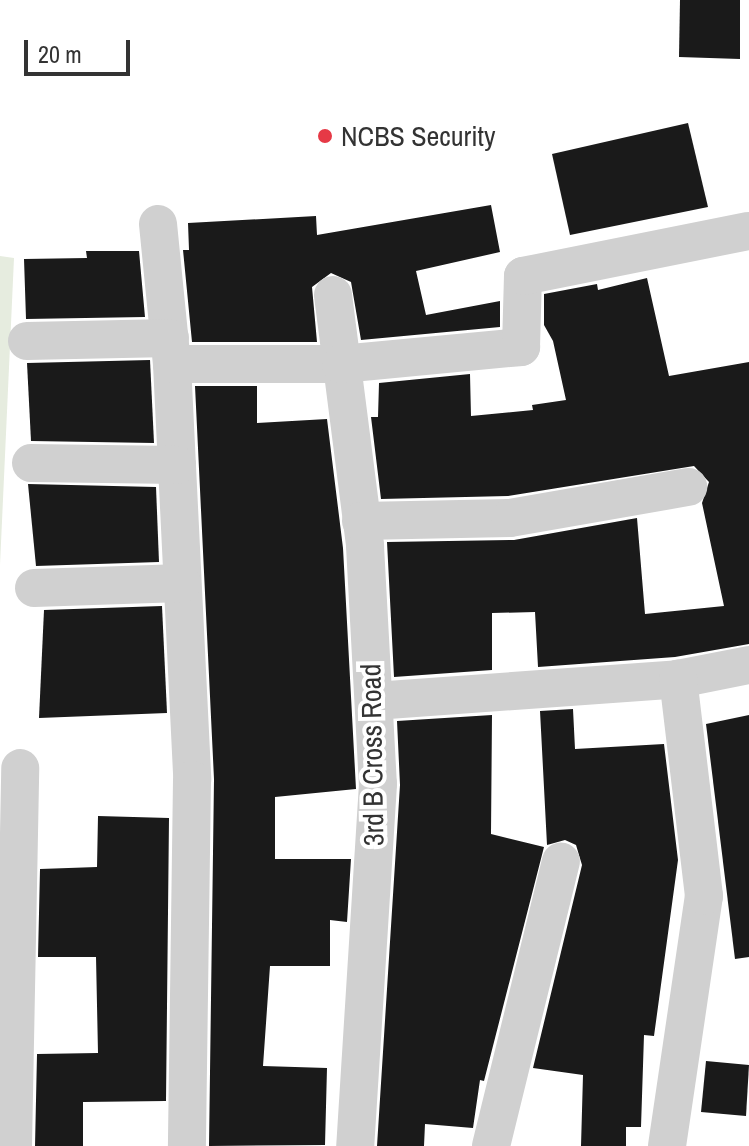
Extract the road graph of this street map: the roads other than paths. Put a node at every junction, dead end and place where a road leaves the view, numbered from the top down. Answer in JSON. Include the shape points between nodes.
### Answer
{"nodes":[{"id":1,"x":158,"y":224,"type":"dead end"},
{"id":2,"x":749,"y":231,"type":"edge"},
{"id":3,"x":333,"y":295,"type":"dead end"},
{"id":4,"x":27,"y":341,"type":"dead end"},
{"id":5,"x":171,"y":351,"type":"junction"},
{"id":6,"x":341,"y":364,"type":"junction"},
{"id":7,"x":31,"y":463,"type":"dead end"},
{"id":8,"x":177,"y":465,"type":"junction"},
{"id":9,"x":688,"y":487,"type":"dead end"},
{"id":10,"x":361,"y":521,"type":"junction"},
{"id":11,"x":182,"y":583,"type":"junction"},
{"id":12,"x":34,"y":588,"type":"dead end"},
{"id":13,"x":749,"y":665,"type":"edge"},
{"id":14,"x":678,"y":679,"type":"junction"},
{"id":15,"x":374,"y":701,"type":"junction"},
{"id":16,"x":20,"y":768,"type":"dead end"},
{"id":17,"x":561,"y":861,"type":"dead end"},
{"id":18,"x":13,"y":1146,"type":"edge"},
{"id":19,"x":187,"y":1146,"type":"edge"},
{"id":20,"x":355,"y":1146,"type":"edge"},
{"id":21,"x":491,"y":1146,"type":"edge"},
{"id":22,"x":667,"y":1146,"type":"edge"}],
"edges":[{"from":1,"to":5,"type":"street"},
{"from":2,"to":6,"type":"street","via":[[523,276],[521,347]]},
{"from":3,"to":6,"type":"street","name":"3rd B Cross Road"},
{"from":4,"to":5,"type":"street"},
{"from":5,"to":6,"type":"street"},
{"from":5,"to":8,"type":"street"},
{"from":6,"to":10,"type":"street","name":"3rd B Cross Road"},
{"from":7,"to":8,"type":"street"},
{"from":8,"to":11,"type":"street"},
{"from":9,"to":10,"type":"street","via":[[510,518]]},
{"from":10,"to":15,"type":"street","name":"3rd B Cross Road"},
{"from":11,"to":12,"type":"street"},
{"from":11,"to":19,"type":"street","via":[[192,780]]},
{"from":13,"to":14,"type":"street"},
{"from":14,"to":15,"type":"street"},
{"from":14,"to":22,"type":"street","via":[[704,896]]},
{"from":15,"to":20,"type":"street","name":"3rd B Cross Road","via":[[378,784]]},
{"from":16,"to":18,"type":"street"},
{"from":17,"to":21,"type":"street"}]}
